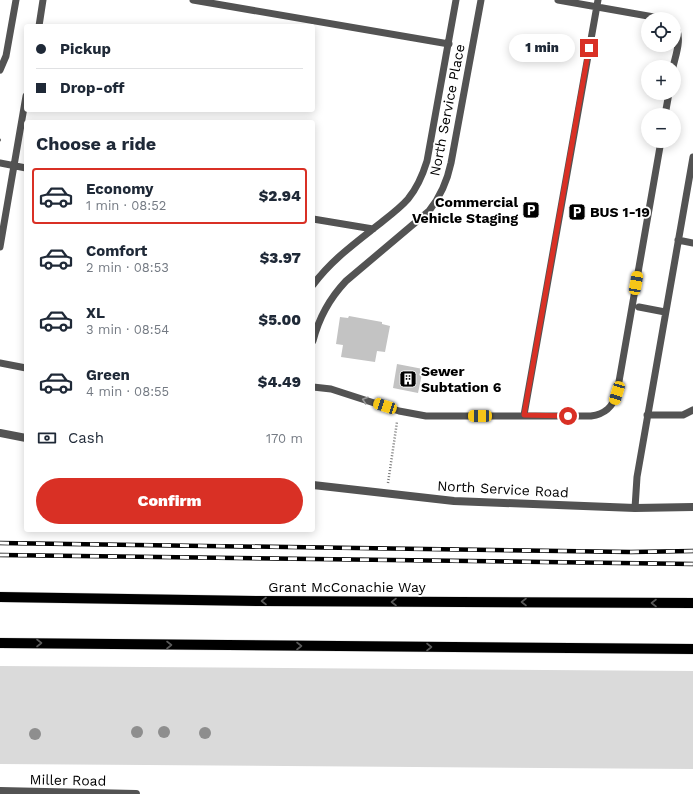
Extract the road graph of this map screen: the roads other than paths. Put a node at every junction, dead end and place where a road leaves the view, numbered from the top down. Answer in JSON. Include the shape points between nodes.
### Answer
{"nodes":[{"id":1,"x":16,"y":0,"type":"edge"},
{"id":2,"x":43,"y":0,"type":"edge"},
{"id":3,"x":193,"y":0,"type":"edge"},
{"id":4,"x":456,"y":0,"type":"edge"},
{"id":5,"x":481,"y":0,"type":"edge"},
{"id":6,"x":558,"y":0,"type":"edge"},
{"id":7,"x":597,"y":3,"type":"edge"},
{"id":8,"x":641,"y":13,"type":"edge"},
{"id":9,"x":39,"y":24,"type":"edge"},
{"id":10,"x":449,"y":44,"type":"junction"},
{"id":11,"x":0,"y":70,"type":"edge"},
{"id":12,"x":24,"y":108,"type":"edge"},
{"id":13,"x":659,"y":148,"type":"edge"},
{"id":14,"x":693,"y":156,"type":"edge"},
{"id":15,"x":0,"y":163,"type":"edge"},
{"id":16,"x":14,"y":166,"type":"junction"},
{"id":17,"x":24,"y":168,"type":"edge"},
{"id":18,"x":315,"y":218,"type":"edge"},
{"id":19,"x":373,"y":229,"type":"junction"},
{"id":20,"x":678,"y":240,"type":"junction"},
{"id":21,"x":693,"y":243,"type":"edge"},
{"id":22,"x":0,"y":247,"type":"edge"},
{"id":23,"x":315,"y":282,"type":"edge"},
{"id":24,"x":639,"y":307,"type":"dead end"},
{"id":25,"x":665,"y":312,"type":"junction"},
{"id":26,"x":315,"y":335,"type":"edge"},
{"id":27,"x":0,"y":363,"type":"edge"},
{"id":28,"x":24,"y":368,"type":"edge"},
{"id":29,"x":315,"y":387,"type":"edge"},
{"id":30,"x":693,"y":410,"type":"edge"},
{"id":31,"x":524,"y":415,"type":"junction"},
{"id":32,"x":647,"y":415,"type":"junction"},
{"id":33,"x":0,"y":433,"type":"edge"},
{"id":34,"x":24,"y":438,"type":"edge"},
{"id":35,"x":315,"y":484,"type":"edge"},
{"id":36,"x":693,"y":507,"type":"edge"},
{"id":37,"x":635,"y":508,"type":"junction"},
{"id":38,"x":0,"y":597,"type":"edge"},
{"id":39,"x":693,"y":603,"type":"edge"},
{"id":40,"x":0,"y":643,"type":"edge"},
{"id":41,"x":693,"y":649,"type":"edge"},
{"id":42,"x":0,"y":791,"type":"edge"},
{"id":43,"x":27,"y":793,"type":"edge"},
{"id":44,"x":136,"y":794,"type":"edge"}],
"edges":[{"from":1,"to":11,"type":"lane","via":[[6,56]]},
{"from":2,"to":9,"type":"lane"},
{"from":3,"to":10,"type":"lane"},
{"from":4,"to":10,"type":"lane"},
{"from":5,"to":26,"type":"lane","name":"North Service Place","via":[[445,186],[429,211],[335,292],[321,316]]},
{"from":6,"to":7,"type":"lane"},
{"from":7,"to":8,"type":"lane"},
{"from":7,"to":31,"type":"lane"},
{"from":10,"to":19,"type":"lane","via":[[424,171],[408,198]]},
{"from":12,"to":16,"type":"lane"},
{"from":13,"to":31,"type":"lane","via":[[614,401],[606,411],[591,416]]},
{"from":14,"to":20,"type":"lane"},
{"from":15,"to":16,"type":"lane"},
{"from":16,"to":17,"type":"lane"},
{"from":16,"to":22,"type":"lane"},
{"from":18,"to":19,"type":"lane"},
{"from":19,"to":23,"type":"lane","via":[[329,265]]},
{"from":20,"to":21,"type":"lane"},
{"from":20,"to":25,"type":"lane"},
{"from":24,"to":25,"type":"lane"},
{"from":25,"to":32,"type":"lane"},
{"from":27,"to":28,"type":"lane"},
{"from":31,"to":29,"type":"lane","one_way":true,"via":[[430,416],[399,411],[331,389]]},
{"from":30,"to":32,"type":"lane","via":[[678,416]]},
{"from":32,"to":37,"type":"lane"},
{"from":33,"to":34,"type":"street"},
{"from":35,"to":37,"type":"street","name":"North Service Road","via":[[454,501]]},
{"from":36,"to":37,"type":"street","name":"North Service Road"},
{"from":39,"to":38,"type":"main road","name":"Grant McConachie Way","one_way":true},
{"from":40,"to":41,"type":"main road","one_way":true},
{"from":42,"to":43,"type":"street","name":"Miller Road"},
{"from":43,"to":44,"type":"street","name":"Miller Road"}]}
